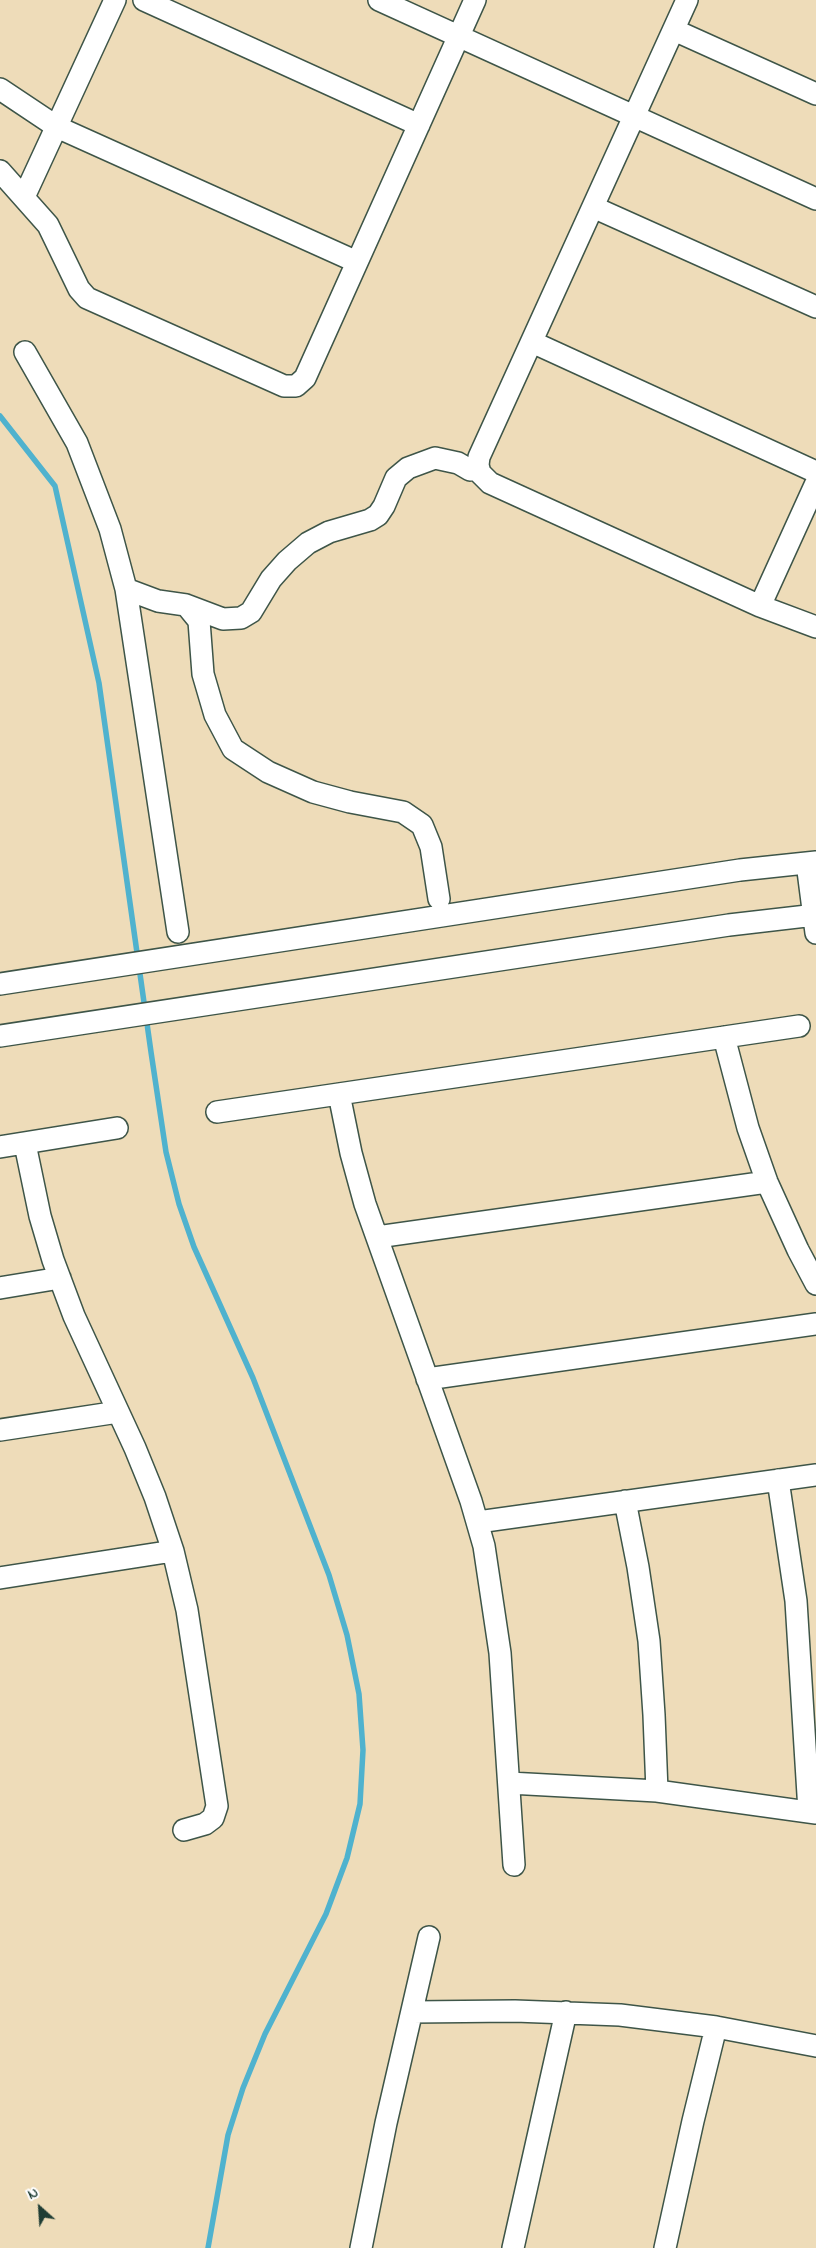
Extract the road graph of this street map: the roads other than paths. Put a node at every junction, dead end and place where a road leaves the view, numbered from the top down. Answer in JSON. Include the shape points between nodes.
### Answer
{"nodes":[{"id":1,"x":115,"y":0,"type":"edge"},
{"id":2,"x":144,"y":0,"type":"edge"},
{"id":3,"x":379,"y":0,"type":"edge"},
{"id":4,"x":475,"y":0,"type":"edge"},
{"id":5,"x":688,"y":0,"type":"edge"},
{"id":6,"x":674,"y":30,"type":"junction"},
{"id":7,"x":459,"y":36,"type":"junction"},
{"id":8,"x":0,"y":89,"type":"edge"},
{"id":9,"x":816,"y":94,"type":"edge"},
{"id":10,"x":634,"y":116,"type":"junction"},
{"id":11,"x":419,"y":125,"type":"junction"},
{"id":12,"x":56,"y":127,"type":"junction"},
{"id":13,"x":0,"y":171,"type":"edge"},
{"id":14,"x":24,"y":197,"type":"junction"},
{"id":15,"x":816,"y":199,"type":"edge"},
{"id":16,"x":593,"y":207,"type":"junction"},
{"id":17,"x":357,"y":262,"type":"junction"},
{"id":18,"x":816,"y":307,"type":"edge"},
{"id":19,"x":532,"y":342,"type":"junction"},
{"id":20,"x":25,"y":352,"type":"dead end"},
{"id":21,"x":470,"y":470,"type":"dead end"},
{"id":22,"x":816,"y":472,"type":"edge"},
{"id":23,"x":816,"y":483,"type":"edge"},
{"id":24,"x":126,"y":589,"type":"junction"},
{"id":25,"x":186,"y":605,"type":"junction"},
{"id":26,"x":760,"y":606,"type":"junction"},
{"id":27,"x":816,"y":627,"type":"edge"},
{"id":28,"x":812,"y":862,"type":"edge"},
{"id":29,"x":438,"y":899,"type":"dead end"},
{"id":30,"x":815,"y":921,"type":"edge"},
{"id":31,"x":178,"y":932,"type":"dead end"},
{"id":32,"x":0,"y":984,"type":"edge"},
{"id":33,"x":799,"y":1026,"type":"dead end"},
{"id":34,"x":0,"y":1036,"type":"edge"},
{"id":35,"x":724,"y":1037,"type":"junction"},
{"id":36,"x":339,"y":1094,"type":"junction"},
{"id":37,"x":217,"y":1112,"type":"dead end"},
{"id":38,"x":117,"y":1128,"type":"dead end"},
{"id":39,"x":25,"y":1144,"type":"junction"},
{"id":40,"x":0,"y":1147,"type":"edge"},
{"id":41,"x":767,"y":1182,"type":"junction"},
{"id":42,"x":377,"y":1237,"type":"junction"},
{"id":43,"x":60,"y":1278,"type":"junction"},
{"id":44,"x":816,"y":1284,"type":"edge"},
{"id":45,"x":0,"y":1288,"type":"edge"},
{"id":46,"x":816,"y":1324,"type":"edge"},
{"id":47,"x":427,"y":1379,"type":"junction"},
{"id":48,"x":118,"y":1412,"type":"junction"},
{"id":49,"x":0,"y":1430,"type":"edge"},
{"id":50,"x":816,"y":1475,"type":"edge"},
{"id":51,"x":778,"y":1480,"type":"junction"},
{"id":52,"x":625,"y":1501,"type":"junction"},
{"id":53,"x":478,"y":1522,"type":"junction"},
{"id":54,"x":173,"y":1551,"type":"junction"},
{"id":55,"x":0,"y":1578,"type":"edge"},
{"id":56,"x":808,"y":1664,"type":"edge"},
{"id":57,"x":510,"y":1783,"type":"junction"},
{"id":58,"x":657,"y":1791,"type":"junction"},
{"id":59,"x":813,"y":1812,"type":"edge"},
{"id":60,"x":184,"y":1830,"type":"dead end"},
{"id":61,"x":514,"y":1865,"type":"dead end"},
{"id":62,"x":429,"y":1937,"type":"dead end"},
{"id":63,"x":412,"y":2012,"type":"junction"},
{"id":64,"x":566,"y":2012,"type":"junction"},
{"id":65,"x":716,"y":2026,"type":"junction"},
{"id":66,"x":816,"y":2046,"type":"edge"},
{"id":67,"x":361,"y":2248,"type":"edge"},
{"id":68,"x":513,"y":2248,"type":"edge"},
{"id":69,"x":665,"y":2248,"type":"edge"}],
"edges":[{"from":1,"to":12,"type":"street"},
{"from":2,"to":11,"type":"street"},
{"from":3,"to":7,"type":"street"},
{"from":4,"to":7,"type":"street"},
{"from":5,"to":6,"type":"street"},
{"from":6,"to":9,"type":"street"},
{"from":6,"to":10,"type":"street"},
{"from":7,"to":10,"type":"street"},
{"from":7,"to":11,"type":"street"},
{"from":8,"to":12,"type":"street"},
{"from":10,"to":15,"type":"street"},
{"from":10,"to":16,"type":"street"},
{"from":11,"to":17,"type":"street"},
{"from":12,"to":14,"type":"street"},
{"from":12,"to":17,"type":"street"},
{"from":13,"to":14,"type":"street"},
{"from":14,"to":17,"type":"street","via":[[48,225],[87,298],[287,387],[296,386],[305,378]]},
{"from":16,"to":18,"type":"street"},
{"from":16,"to":19,"type":"street"},
{"from":19,"to":22,"type":"street"},
{"from":19,"to":26,"type":"street","via":[[479,457],[480,472],[484,478]]},
{"from":20,"to":24,"type":"street","via":[[77,443],[110,529]]},
{"from":21,"to":25,"type":"street","via":[[458,463],[435,458],[408,468],[396,478],[378,515],[308,543],[287,561],[271,579],[251,612],[241,618],[223,619]]},
{"from":23,"to":26,"type":"street"},
{"from":24,"to":25,"type":"street"},
{"from":24,"to":31,"type":"street"},
{"from":25,"to":29,"type":"street","via":[[200,621],[203,674],[216,715],[233,748],[268,772],[313,792],[403,812],[422,826],[431,847]]},
{"from":26,"to":27,"type":"street"},
{"from":28,"to":30,"type":"street"},
{"from":28,"to":32,"type":"street","via":[[740,870]]},
{"from":30,"to":34,"type":"street","via":[[729,926]]},
{"from":33,"to":35,"type":"street"},
{"from":35,"to":36,"type":"street"},
{"from":35,"to":41,"type":"street","via":[[748,1128]]},
{"from":36,"to":37,"type":"street"},
{"from":36,"to":42,"type":"street","via":[[352,1153]]},
{"from":38,"to":39,"type":"street"},
{"from":39,"to":40,"type":"street"},
{"from":39,"to":43,"type":"street","via":[[40,1216]]},
{"from":41,"to":42,"type":"street"},
{"from":41,"to":44,"type":"street"},
{"from":42,"to":47,"type":"street"},
{"from":43,"to":45,"type":"street"},
{"from":43,"to":48,"type":"street"},
{"from":46,"to":47,"type":"street"},
{"from":47,"to":53,"type":"street"},
{"from":48,"to":49,"type":"street"},
{"from":48,"to":54,"type":"street","via":[[155,1497]]},
{"from":50,"to":51,"type":"street"},
{"from":51,"to":52,"type":"street"},
{"from":51,"to":56,"type":"street"},
{"from":52,"to":53,"type":"street"},
{"from":52,"to":58,"type":"street","via":[[648,1641]]},
{"from":53,"to":57,"type":"street","via":[[500,1653]]},
{"from":54,"to":55,"type":"street"},
{"from":54,"to":60,"type":"street","via":[[193,1644],[217,1806],[213,1818],[205,1824]]},
{"from":56,"to":59,"type":"street"},
{"from":57,"to":58,"type":"street"},
{"from":57,"to":61,"type":"street"},
{"from":58,"to":59,"type":"street"},
{"from":62,"to":63,"type":"street"},
{"from":63,"to":64,"type":"street"},
{"from":63,"to":67,"type":"street"},
{"from":64,"to":65,"type":"street"},
{"from":64,"to":68,"type":"street"},
{"from":65,"to":66,"type":"street"},
{"from":65,"to":69,"type":"street"}]}
